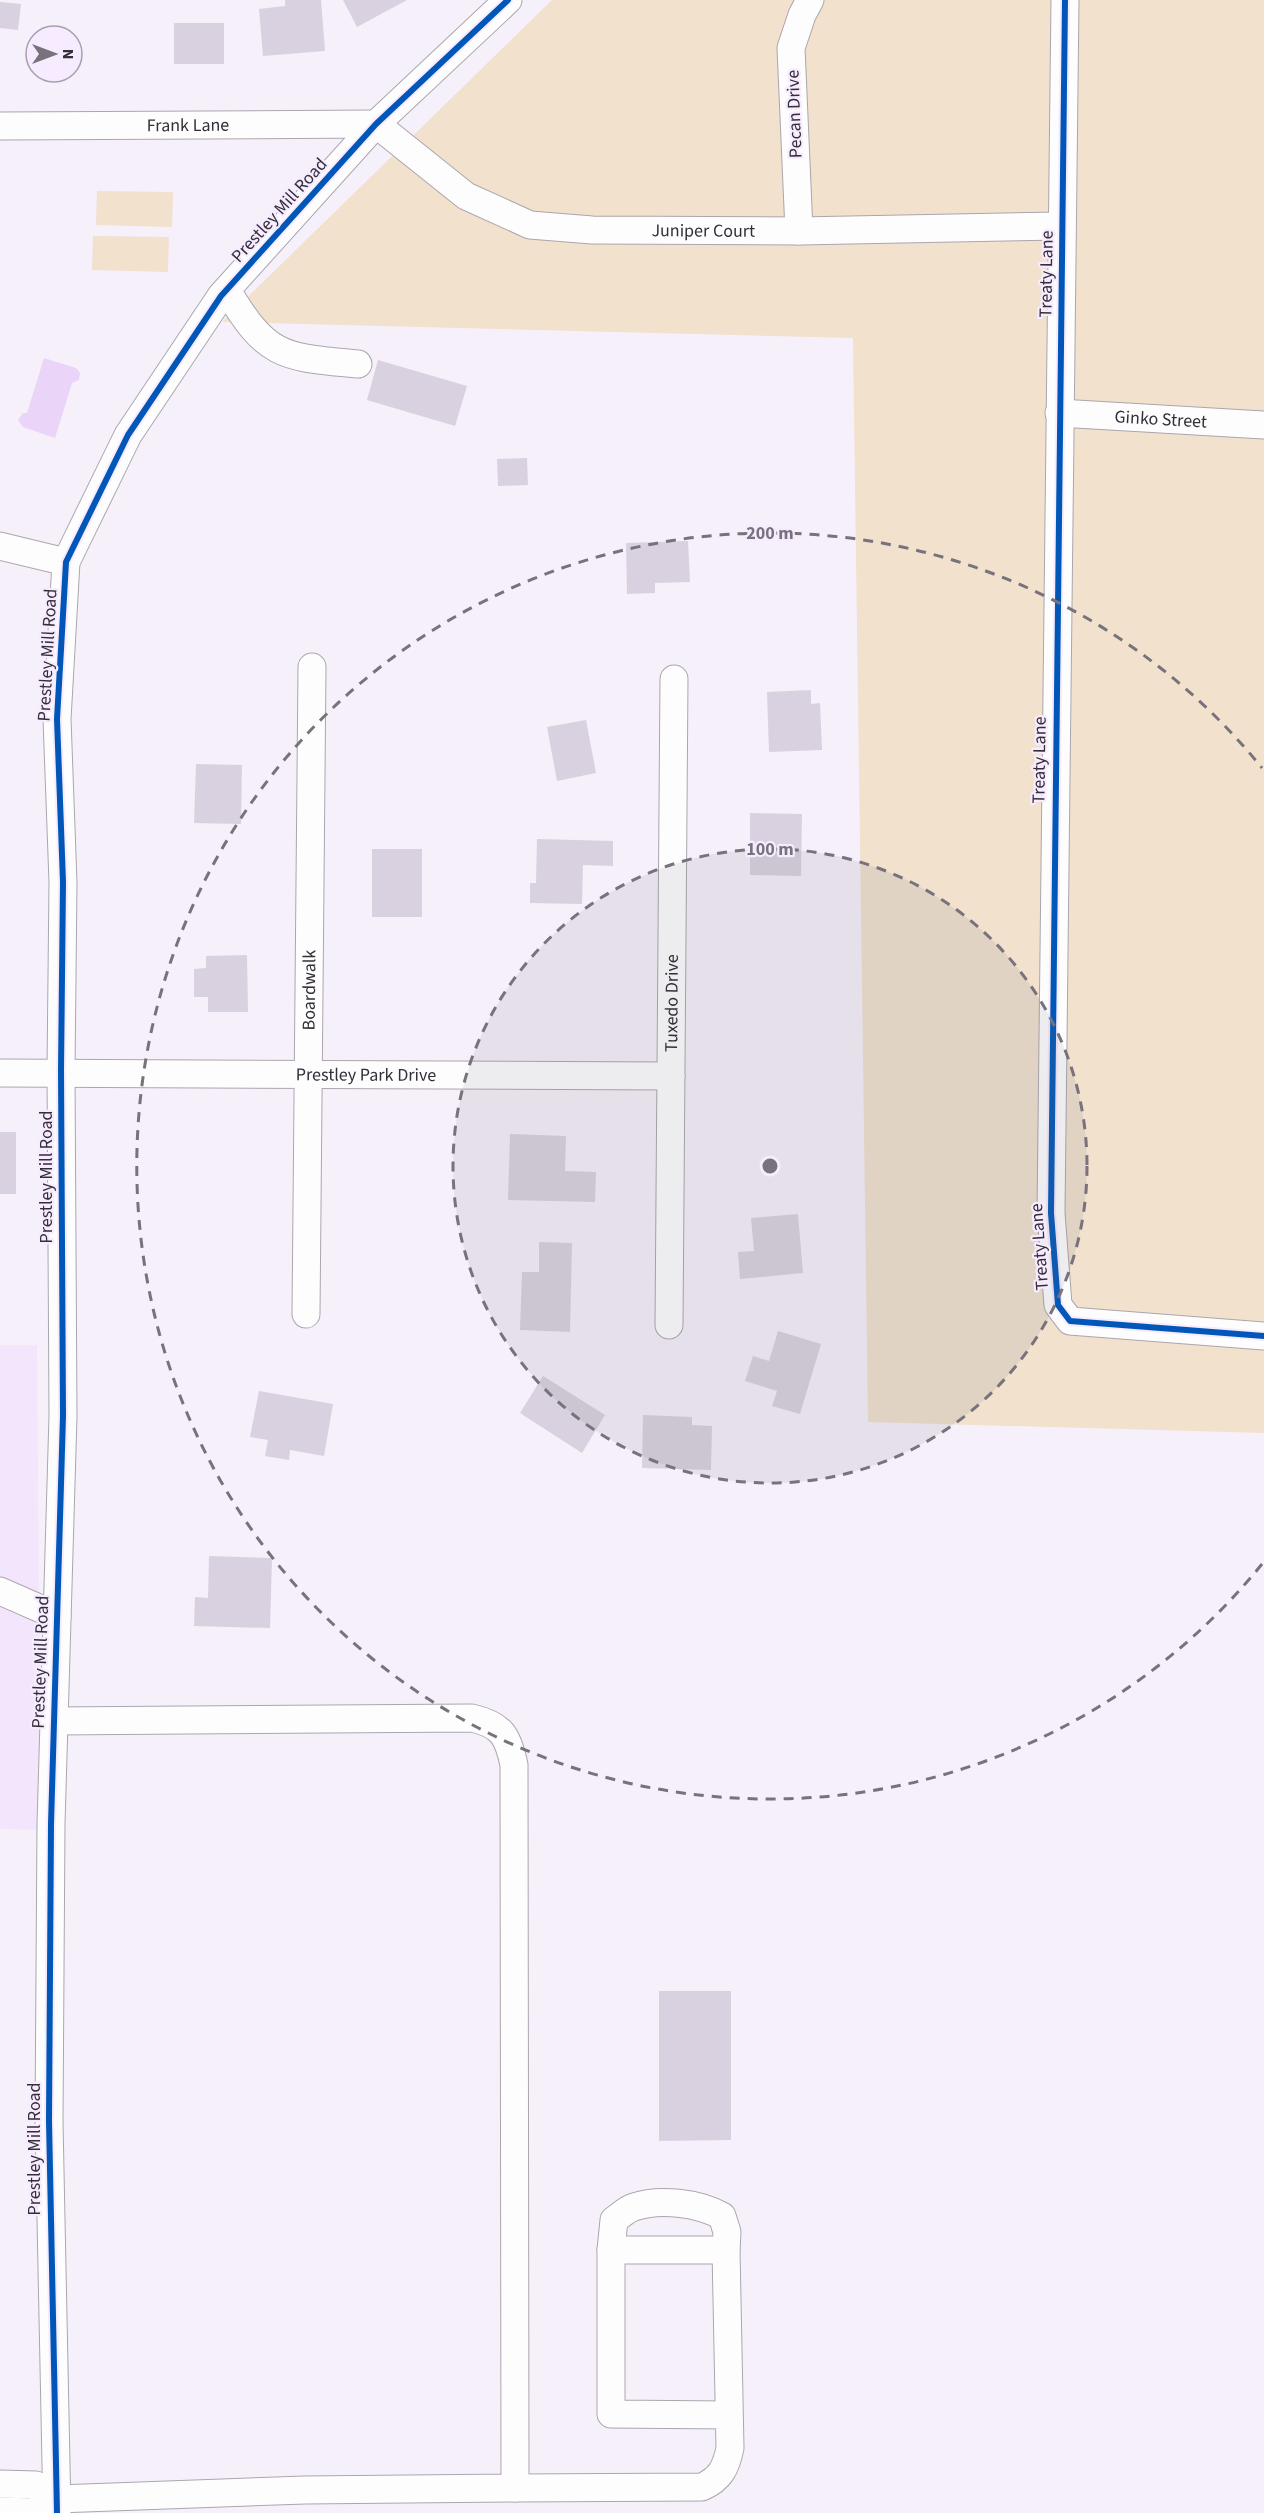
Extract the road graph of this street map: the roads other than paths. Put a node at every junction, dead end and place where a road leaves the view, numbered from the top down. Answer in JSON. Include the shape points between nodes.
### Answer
{"nodes":[{"id":1,"x":508,"y":0,"type":"edge"},
{"id":2,"x":810,"y":0,"type":"edge"},
{"id":3,"x":1065,"y":0,"type":"edge"},
{"id":4,"x":376,"y":124,"type":"junction"},
{"id":5,"x":0,"y":126,"type":"edge"},
{"id":6,"x":1061,"y":226,"type":"junction"},
{"id":7,"x":799,"y":231,"type":"junction"},
{"id":8,"x":227,"y":290,"type":"junction"},
{"id":9,"x":358,"y":364,"type":"dead end"},
{"id":10,"x":1059,"y":413,"type":"junction"},
{"id":11,"x":1264,"y":425,"type":"edge"},
{"id":12,"x":0,"y":546,"type":"edge"},
{"id":13,"x":66,"y":562,"type":"junction"},
{"id":14,"x":312,"y":667,"type":"dead end"},
{"id":15,"x":674,"y":679,"type":"dead end"},
{"id":16,"x":61,"y":1071,"type":"junction"},
{"id":17,"x":0,"y":1073,"type":"edge"},
{"id":18,"x":306,"y":1073,"type":"junction"},
{"id":19,"x":671,"y":1076,"type":"junction"},
{"id":20,"x":306,"y":1314,"type":"dead end"},
{"id":21,"x":669,"y":1325,"type":"dead end"},
{"id":22,"x":1264,"y":1336,"type":"edge"},
{"id":23,"x":0,"y":1591,"type":"edge"},
{"id":24,"x":57,"y":1616,"type":"junction"},
{"id":25,"x":54,"y":1721,"type":"junction"},
{"id":26,"x":611,"y":2250,"type":"junction"},
{"id":27,"x":726,"y":2250,"type":"junction"},
{"id":28,"x":729,"y":2415,"type":"junction"},
{"id":29,"x":0,"y":2484,"type":"edge"},
{"id":30,"x":515,"y":2488,"type":"junction"},
{"id":31,"x":57,"y":2506,"type":"edge"},
{"id":32,"x":0,"y":2511,"type":"edge"}],
"edges":[{"from":1,"to":4,"type":"street","name":"Prestley Mill Road"},
{"from":2,"to":7,"type":"street","name":"Pecan Drive","via":[[791,48]]},
{"from":3,"to":6,"type":"street","name":"Treaty Lane"},
{"from":4,"to":5,"type":"street","name":"Frank Lane"},
{"from":4,"to":7,"type":"street","name":"Juniper Court","via":[[466,196],[530,225],[592,230]]},
{"from":4,"to":8,"type":"street","name":"Prestley Mill Road"},
{"from":6,"to":7,"type":"street","name":"Juniper Court"},
{"from":6,"to":10,"type":"street","name":"Treaty Lane"},
{"from":8,"to":9,"type":"street","via":[[248,326],[272,348],[306,359]]},
{"from":8,"to":13,"type":"street","name":"Prestley Mill Road","via":[[128,435]]},
{"from":10,"to":11,"type":"street","name":"Ginko Street"},
{"from":10,"to":22,"type":"street","name":"Treaty Lane","via":[[1051,1201],[1058,1305],[1070,1321]]},
{"from":12,"to":13,"type":"street"},
{"from":13,"to":16,"type":"street","name":"Prestley Mill Road","via":[[57,719],[63,882]]},
{"from":14,"to":18,"type":"street","name":"Boardwalk"},
{"from":15,"to":19,"type":"street","name":"Tuxedo Drive"},
{"from":16,"to":17,"type":"street","name":"Prestley Park Drive"},
{"from":16,"to":18,"type":"street","name":"Prestley Park Drive"},
{"from":16,"to":24,"type":"street","name":"Prestley Mill Road","via":[[63,1416]]},
{"from":18,"to":19,"type":"street","name":"Prestley Park Drive"},
{"from":18,"to":20,"type":"street","name":"Boardwalk"},
{"from":19,"to":21,"type":"street","name":"Tuxedo Drive"},
{"from":23,"to":24,"type":"street"},
{"from":24,"to":25,"type":"street","name":"Prestley Mill Road"},
{"from":25,"to":30,"type":"street","via":[[472,1718],[494,1726],[509,1742],[514,1777]]},
{"from":25,"to":31,"type":"street","name":"Prestley Mill Road","via":[[49,2121]]},
{"from":26,"to":27,"type":"street"},
{"from":26,"to":27,"type":"street","via":[[614,2220],[632,2207],[687,2204],[722,2216]]},
{"from":26,"to":28,"type":"street","via":[[611,2414]]},
{"from":27,"to":28,"type":"street"},
{"from":28,"to":30,"type":"street","via":[[727,2465],[715,2481],[702,2487]]},
{"from":29,"to":31,"type":"street","via":[[36,2485]]},
{"from":30,"to":31,"type":"street","via":[[305,2490]]},
{"from":31,"to":32,"type":"street","via":[[33,2512]]}]}
